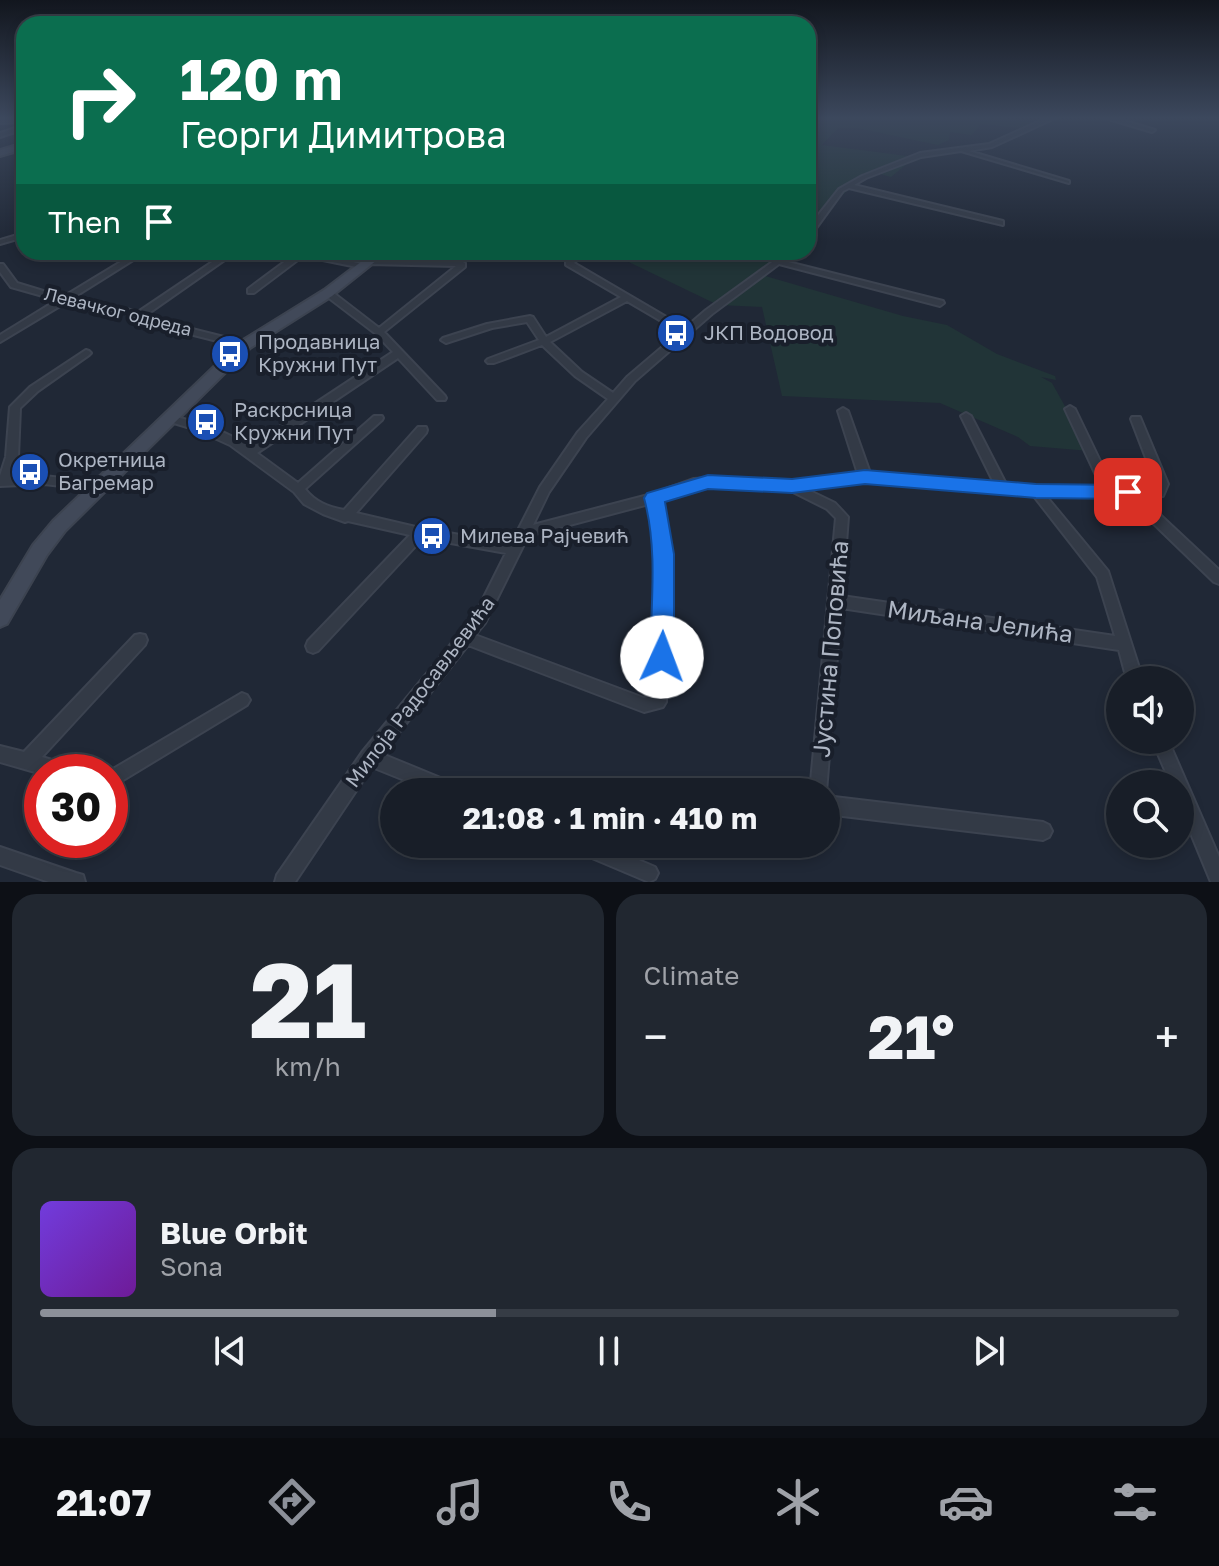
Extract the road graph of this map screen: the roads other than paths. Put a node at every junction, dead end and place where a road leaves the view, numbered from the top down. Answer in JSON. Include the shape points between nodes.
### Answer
{"nodes":[{"id":1,"x":911,"y":158,"type":"edge"},
{"id":2,"x":987,"y":158,"type":"edge"},
{"id":3,"x":1067,"y":182,"type":"dead end"},
{"id":4,"x":848,"y":186,"type":"junction"},
{"id":5,"x":816,"y":222,"type":"edge"},
{"id":6,"x":1000,"y":223,"type":"dead end"},
{"id":7,"x":129,"y":260,"type":"edge"},
{"id":8,"x":220,"y":260,"type":"edge"},
{"id":9,"x":290,"y":260,"type":"edge"},
{"id":10,"x":343,"y":260,"type":"edge"},
{"id":11,"x":370,"y":260,"type":"edge"},
{"id":12,"x":572,"y":260,"type":"edge"},
{"id":13,"x":781,"y":260,"type":"edge"},
{"id":14,"x":779,"y":262,"type":"junction"},
{"id":15,"x":365,"y":264,"type":"junction"},
{"id":16,"x":0,"y":266,"type":"edge"},
{"id":17,"x":251,"y":291,"type":"dead end"},
{"id":18,"x":328,"y":293,"type":"junction"},
{"id":19,"x":625,"y":298,"type":"junction"},
{"id":20,"x":66,"y":299,"type":"junction"},
{"id":21,"x":940,"y":303,"type":"dead end"},
{"id":22,"x":140,"y":315,"type":"junction"},
{"id":23,"x":379,"y":332,"type":"junction"},
{"id":24,"x":686,"y":332,"type":"junction"},
{"id":25,"x":0,"y":339,"type":"edge"},
{"id":26,"x":446,"y":340,"type":"dead end"},
{"id":27,"x":545,"y":341,"type":"junction"},
{"id":28,"x":245,"y":345,"type":"junction"},
{"id":29,"x":86,"y":353,"type":"dead end"},
{"id":30,"x":398,"y":353,"type":"junction"},
{"id":31,"x":491,"y":361,"type":"dead end"},
{"id":32,"x":613,"y":397,"type":"junction"},
{"id":33,"x":441,"y":398,"type":"dead end"},
{"id":34,"x":1070,"y":409,"type":"dead end"},
{"id":35,"x":843,"y":411,"type":"dead end"},
{"id":36,"x":966,"y":416,"type":"dead end"},
{"id":37,"x":168,"y":418,"type":"junction"},
{"id":38,"x":378,"y":418,"type":"dead end"},
{"id":39,"x":1136,"y":419,"type":"dead end"},
{"id":40,"x":422,"y":430,"type":"dead end"},
{"id":41,"x":250,"y":452,"type":"junction"},
{"id":42,"x":865,"y":477,"type":"junction"},
{"id":43,"x":2,"y":482,"type":"edge"},
{"id":44,"x":97,"y":486,"type":"junction"},
{"id":45,"x":792,"y":486,"type":"junction"},
{"id":46,"x":298,"y":489,"type":"junction"},
{"id":47,"x":1003,"y":489,"type":"junction"},
{"id":48,"x":1036,"y":491,"type":"junction"},
{"id":49,"x":1109,"y":491,"type":"junction"},
{"id":50,"x":1128,"y":492,"type":"junction"},
{"id":51,"x":654,"y":498,"type":"junction"},
{"id":52,"x":345,"y":517,"type":"junction"},
{"id":53,"x":523,"y":532,"type":"junction"},
{"id":54,"x":420,"y":533,"type":"junction"},
{"id":55,"x":515,"y":550,"type":"junction"},
{"id":56,"x":1219,"y":578,"type":"edge"},
{"id":57,"x":836,"y":601,"type":"junction"},
{"id":58,"x":0,"y":618,"type":"edge"},
{"id":59,"x":465,"y":638,"type":"junction"},
{"id":60,"x":140,"y":640,"type":"dead end"},
{"id":61,"x":1123,"y":644,"type":"junction"},
{"id":62,"x":313,"y":646,"type":"dead end"},
{"id":63,"x":1130,"y":666,"type":"edge"},
{"id":64,"x":242,"y":700,"type":"dead end"},
{"id":65,"x":0,"y":754,"type":"edge"},
{"id":66,"x":33,"y":754,"type":"edge"},
{"id":67,"x":369,"y":757,"type":"junction"},
{"id":68,"x":24,"y":761,"type":"edge"},
{"id":69,"x":128,"y":769,"type":"edge"},
{"id":70,"x":420,"y":778,"type":"edge"},
{"id":71,"x":819,"y":778,"type":"edge"},
{"id":72,"x":840,"y":807,"type":"edge"},
{"id":73,"x":1194,"y":820,"type":"edge"},
{"id":74,"x":1043,"y":831,"type":"dead end"},
{"id":75,"x":0,"y":856,"type":"edge"},
{"id":76,"x":613,"y":858,"type":"edge"},
{"id":77,"x":649,"y":873,"type":"dead end"},
{"id":78,"x":1219,"y":878,"type":"edge"},
{"id":79,"x":76,"y":882,"type":"edge"},
{"id":80,"x":284,"y":882,"type":"edge"}],
"edges":[{"from":1,"to":4,"type":"street"},
{"from":2,"to":3,"type":"street"},
{"from":4,"to":5,"type":"street"},
{"from":4,"to":6,"type":"street"},
{"from":7,"to":20,"type":"street"},
{"from":8,"to":22,"type":"street"},
{"from":9,"to":17,"type":"street"},
{"from":10,"to":15,"type":"street"},
{"from":11,"to":15,"type":"street"},
{"from":12,"to":19,"type":"street","via":[[569,263]]},
{"from":13,"to":14,"type":"street","name":"Милоја Радосављевића"},
{"from":14,"to":21,"type":"street"},
{"from":14,"to":24,"type":"street","name":"Милоја Радосављевића"},
{"from":15,"to":18,"type":"street"},
{"from":15,"to":23,"type":"street","via":[[462,264]]},
{"from":16,"to":20,"type":"street","name":"Левачког одреда","via":[[14,285]]},
{"from":18,"to":23,"type":"street"},
{"from":18,"to":28,"type":"street"},
{"from":19,"to":24,"type":"street"},
{"from":19,"to":27,"type":"street"},
{"from":20,"to":22,"type":"street","name":"Левачког одреда"},
{"from":20,"to":25,"type":"street"},
{"from":22,"to":28,"type":"street","name":"Левачког одреда"},
{"from":23,"to":30,"type":"street"},
{"from":24,"to":32,"type":"street","name":"Милоја Радосављевића"},
{"from":26,"to":27,"type":"street","via":[[530,319]]},
{"from":27,"to":31,"type":"street"},
{"from":27,"to":32,"type":"street","via":[[582,378]]},
{"from":28,"to":37,"type":"street"},
{"from":29,"to":43,"type":"street","via":[[15,407],[12,457]]},
{"from":30,"to":33,"type":"street"},
{"from":30,"to":41,"type":"street"},
{"from":32,"to":53,"type":"street","name":"Милоја Радосављевића","via":[[544,490]]},
{"from":34,"to":49,"type":"street"},
{"from":35,"to":42,"type":"street"},
{"from":36,"to":47,"type":"street"},
{"from":37,"to":41,"type":"street","via":[[201,427]]},
{"from":37,"to":44,"type":"street"},
{"from":38,"to":46,"type":"street"},
{"from":39,"to":50,"type":"street","via":[[1162,490]]},
{"from":40,"to":52,"type":"street"},
{"from":41,"to":46,"type":"street"},
{"from":42,"to":45,"type":"street"},
{"from":42,"to":47,"type":"street"},
{"from":43,"to":44,"type":"street"},
{"from":44,"to":58,"type":"street","via":[[40,550]]},
{"from":45,"to":51,"type":"street","via":[[694,483]]},
{"from":45,"to":57,"type":"street","name":"Јустина Поповића","via":[[842,517]]},
{"from":46,"to":52,"type":"street","via":[[308,501]]},
{"from":47,"to":48,"type":"street"},
{"from":48,"to":49,"type":"street"},
{"from":48,"to":61,"type":"street","via":[[1103,575]]},
{"from":49,"to":50,"type":"street"},
{"from":50,"to":56,"type":"street"},
{"from":51,"to":53,"type":"street"},
{"from":51,"to":59,"type":"street","via":[[664,602],[658,702],[644,705]]},
{"from":52,"to":54,"type":"street"},
{"from":53,"to":55,"type":"street","name":"Милоја Радосављевића"},
{"from":54,"to":55,"type":"street"},
{"from":54,"to":62,"type":"street"},
{"from":55,"to":59,"type":"street","name":"Милоја Радосављевића","via":[[495,594]]},
{"from":57,"to":61,"type":"street","name":"Миљана Јелића"},
{"from":57,"to":71,"type":"street","name":"Јустина Поповића"},
{"from":59,"to":67,"type":"street","name":"Милоја Радосављевића"},
{"from":60,"to":66,"type":"street"},
{"from":61,"to":63,"type":"street"},
{"from":64,"to":69,"type":"street"},
{"from":65,"to":68,"type":"street"},
{"from":67,"to":70,"type":"street"},
{"from":67,"to":80,"type":"street","name":"Милоја Радосављевића"},
{"from":72,"to":74,"type":"street"},
{"from":73,"to":78,"type":"street"},
{"from":75,"to":79,"type":"street"},
{"from":76,"to":77,"type":"street"}]}
